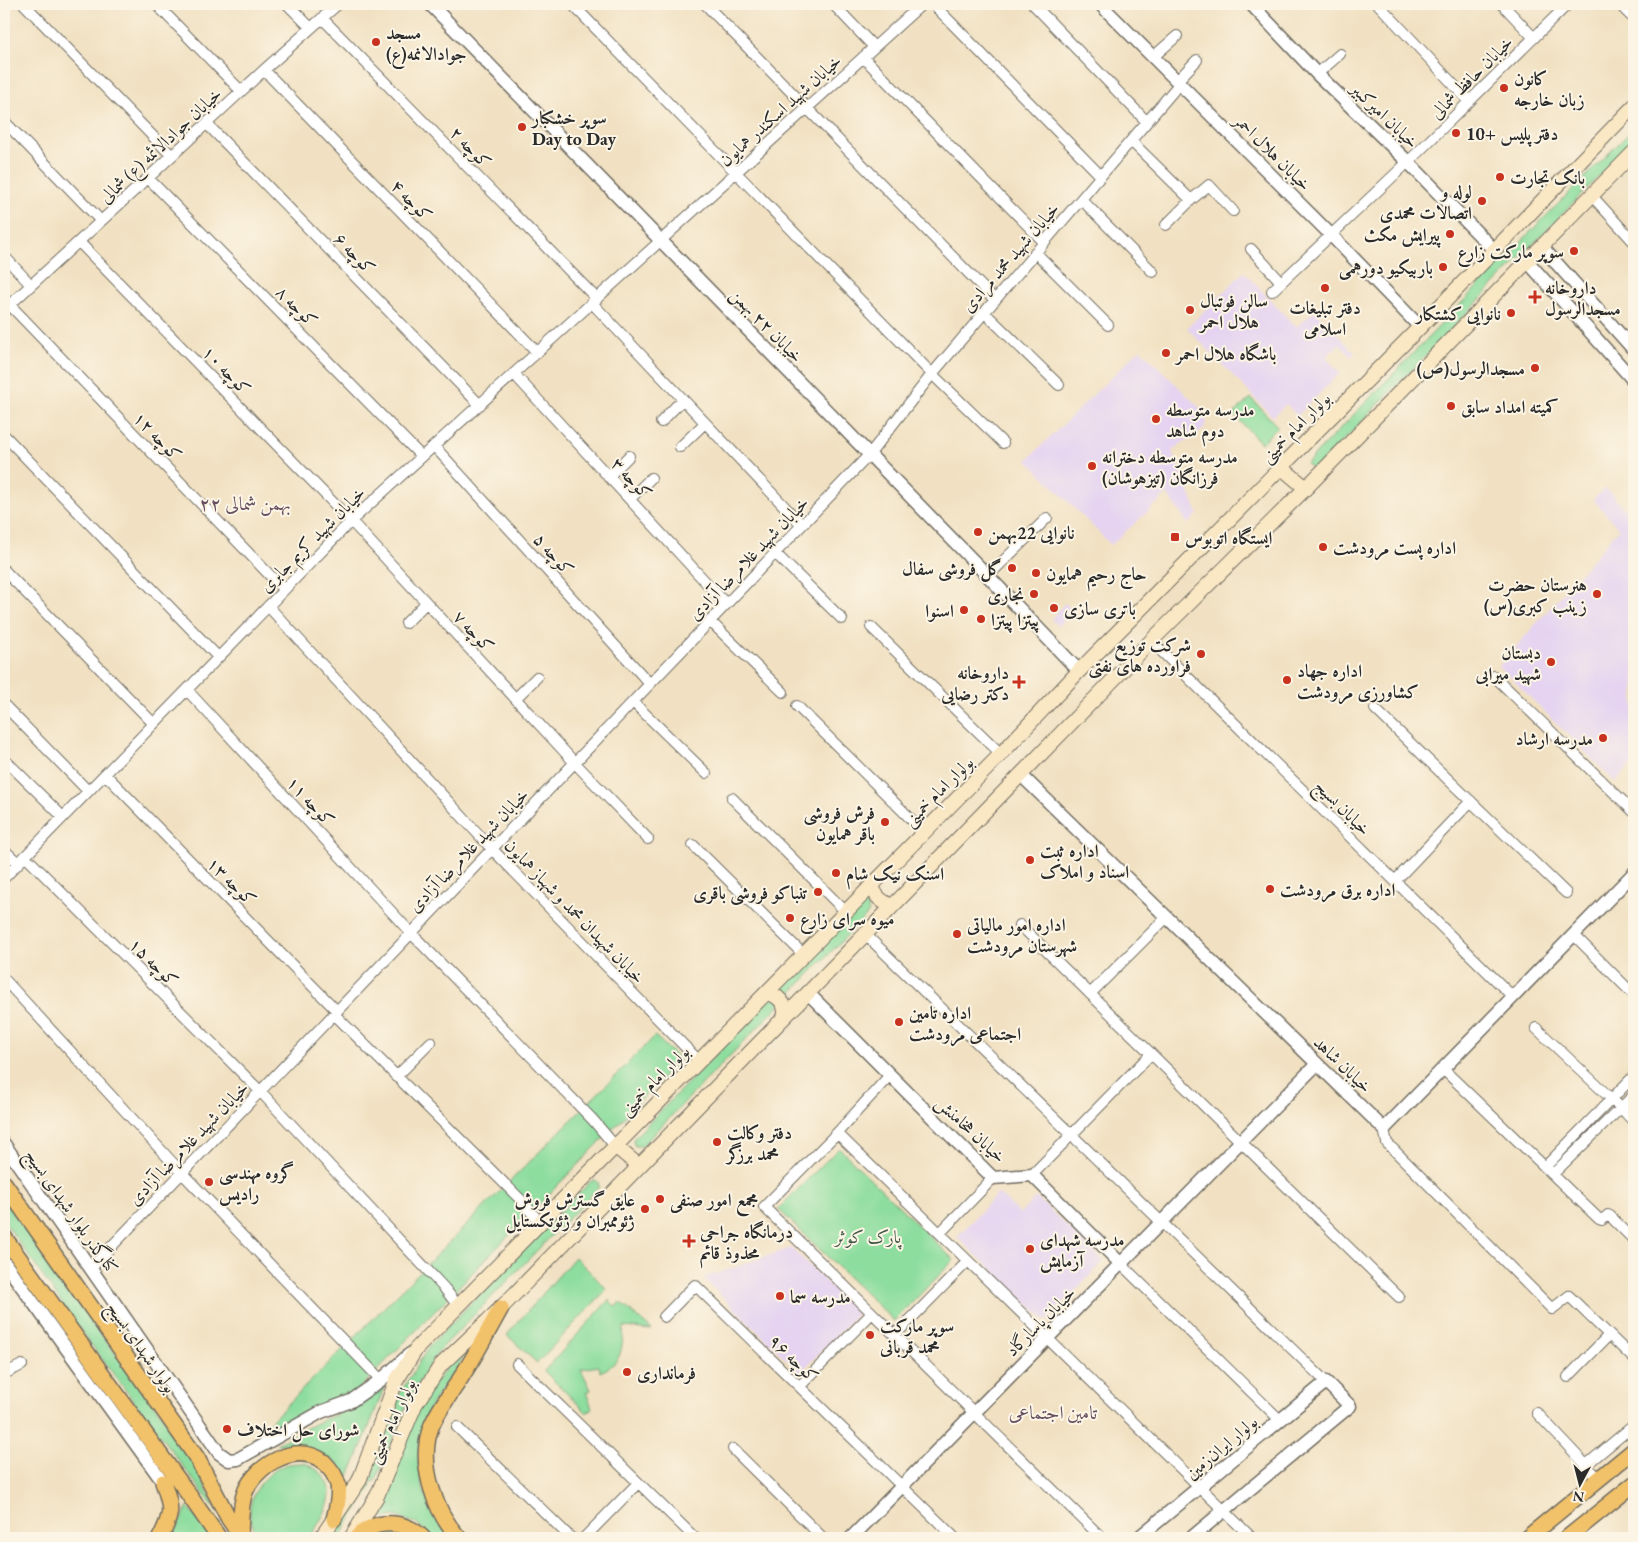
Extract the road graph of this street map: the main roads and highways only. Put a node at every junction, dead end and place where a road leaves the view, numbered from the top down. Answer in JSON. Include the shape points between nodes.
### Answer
{"nodes":[{"id":1,"x":1634,"y":106,"type":"edge"},
{"id":2,"x":1634,"y":152,"type":"edge"},
{"id":3,"x":1282,"y":468,"type":"junction"},
{"id":4,"x":1306,"y":488,"type":"junction"},
{"id":5,"x":872,"y":886,"type":"junction"},
{"id":6,"x":892,"y":906,"type":"junction"},
{"id":7,"x":766,"y":993,"type":"junction"},
{"id":8,"x":785,"y":1016,"type":"junction"},
{"id":9,"x":615,"y":1146,"type":"junction"},
{"id":10,"x":639,"y":1166,"type":"junction"},
{"id":11,"x":4,"y":1183,"type":"edge"},
{"id":12,"x":4,"y":1237,"type":"edge"},
{"id":13,"x":501,"y":1308,"type":"junction"},
{"id":14,"x":1634,"y":1450,"type":"edge"},
{"id":15,"x":163,"y":1482,"type":"road end"},
{"id":16,"x":1634,"y":1484,"type":"edge"},
{"id":17,"x":334,"y":1519,"type":"junction"},
{"id":18,"x":241,"y":1536,"type":"edge"},
{"id":19,"x":160,"y":1538,"type":"edge"},
{"id":20,"x":219,"y":1538,"type":"edge"},
{"id":21,"x":321,"y":1538,"type":"edge"},
{"id":22,"x":351,"y":1538,"type":"edge"},
{"id":23,"x":357,"y":1538,"type":"edge"},
{"id":24,"x":424,"y":1538,"type":"edge"},
{"id":25,"x":459,"y":1538,"type":"edge"},
{"id":26,"x":1527,"y":1538,"type":"edge"},
{"id":27,"x":1567,"y":1538,"type":"edge"}],
"edges":[{"from":1,"to":3,"type":"main road","name":"بولوار امام خمینی"},
{"from":2,"to":4,"type":"main road","name":"بولوار امام خمینی"},
{"from":3,"to":4,"type":"main road"},
{"from":3,"to":5,"type":"main road","name":"بولوار امام خمینی","via":[[1079,671]]},
{"from":4,"to":6,"type":"main road","name":"بولوار امام خمینی"},
{"from":5,"to":6,"type":"main road","via":[[875,895]]},
{"from":5,"to":7,"type":"main road","name":"بولوار امام خمینی"},
{"from":6,"to":8,"type":"main road","name":"بولوار امام خمینی"},
{"from":7,"to":8,"type":"main road","via":[[781,1000]]},
{"from":7,"to":9,"type":"main road","name":"بولوار امام خمینی"},
{"from":8,"to":10,"type":"main road","name":"بولوار امام خمینی"},
{"from":9,"to":10,"type":"main road"},
{"from":9,"to":17,"type":"main road","name":"بولوار امام خمینی","via":[[416,1349],[396,1381],[358,1481]]},
{"from":10,"to":13,"type":"main road","name":"بولوار امام خمینی"},
{"from":11,"to":18,"type":"main road","name":"بولوار شهدای بسیج","via":[[197,1458]]},
{"from":12,"to":20,"type":"main road"},
{"from":13,"to":22,"type":"main road","name":"بولوار امام خمینی","via":[[441,1365],[416,1405],[376,1496]]},
{"from":13,"to":25,"type":"main road","via":[[430,1428],[426,1456],[429,1482],[438,1507]]},
{"from":14,"to":26,"type":"main road"},
{"from":15,"to":19,"type":"main road","via":[[171,1504],[168,1523]]},
{"from":16,"to":27,"type":"main road"},
{"from":17,"to":18,"type":"main road","via":[[339,1499],[338,1484],[330,1468],[318,1458],[302,1454],[286,1456],[268,1464],[245,1492]]},
{"from":17,"to":21,"type":"main road","name":"بولوار امام خمینی"},
{"from":23,"to":24,"type":"main road","via":[[363,1530],[382,1524],[400,1524]]}]}
